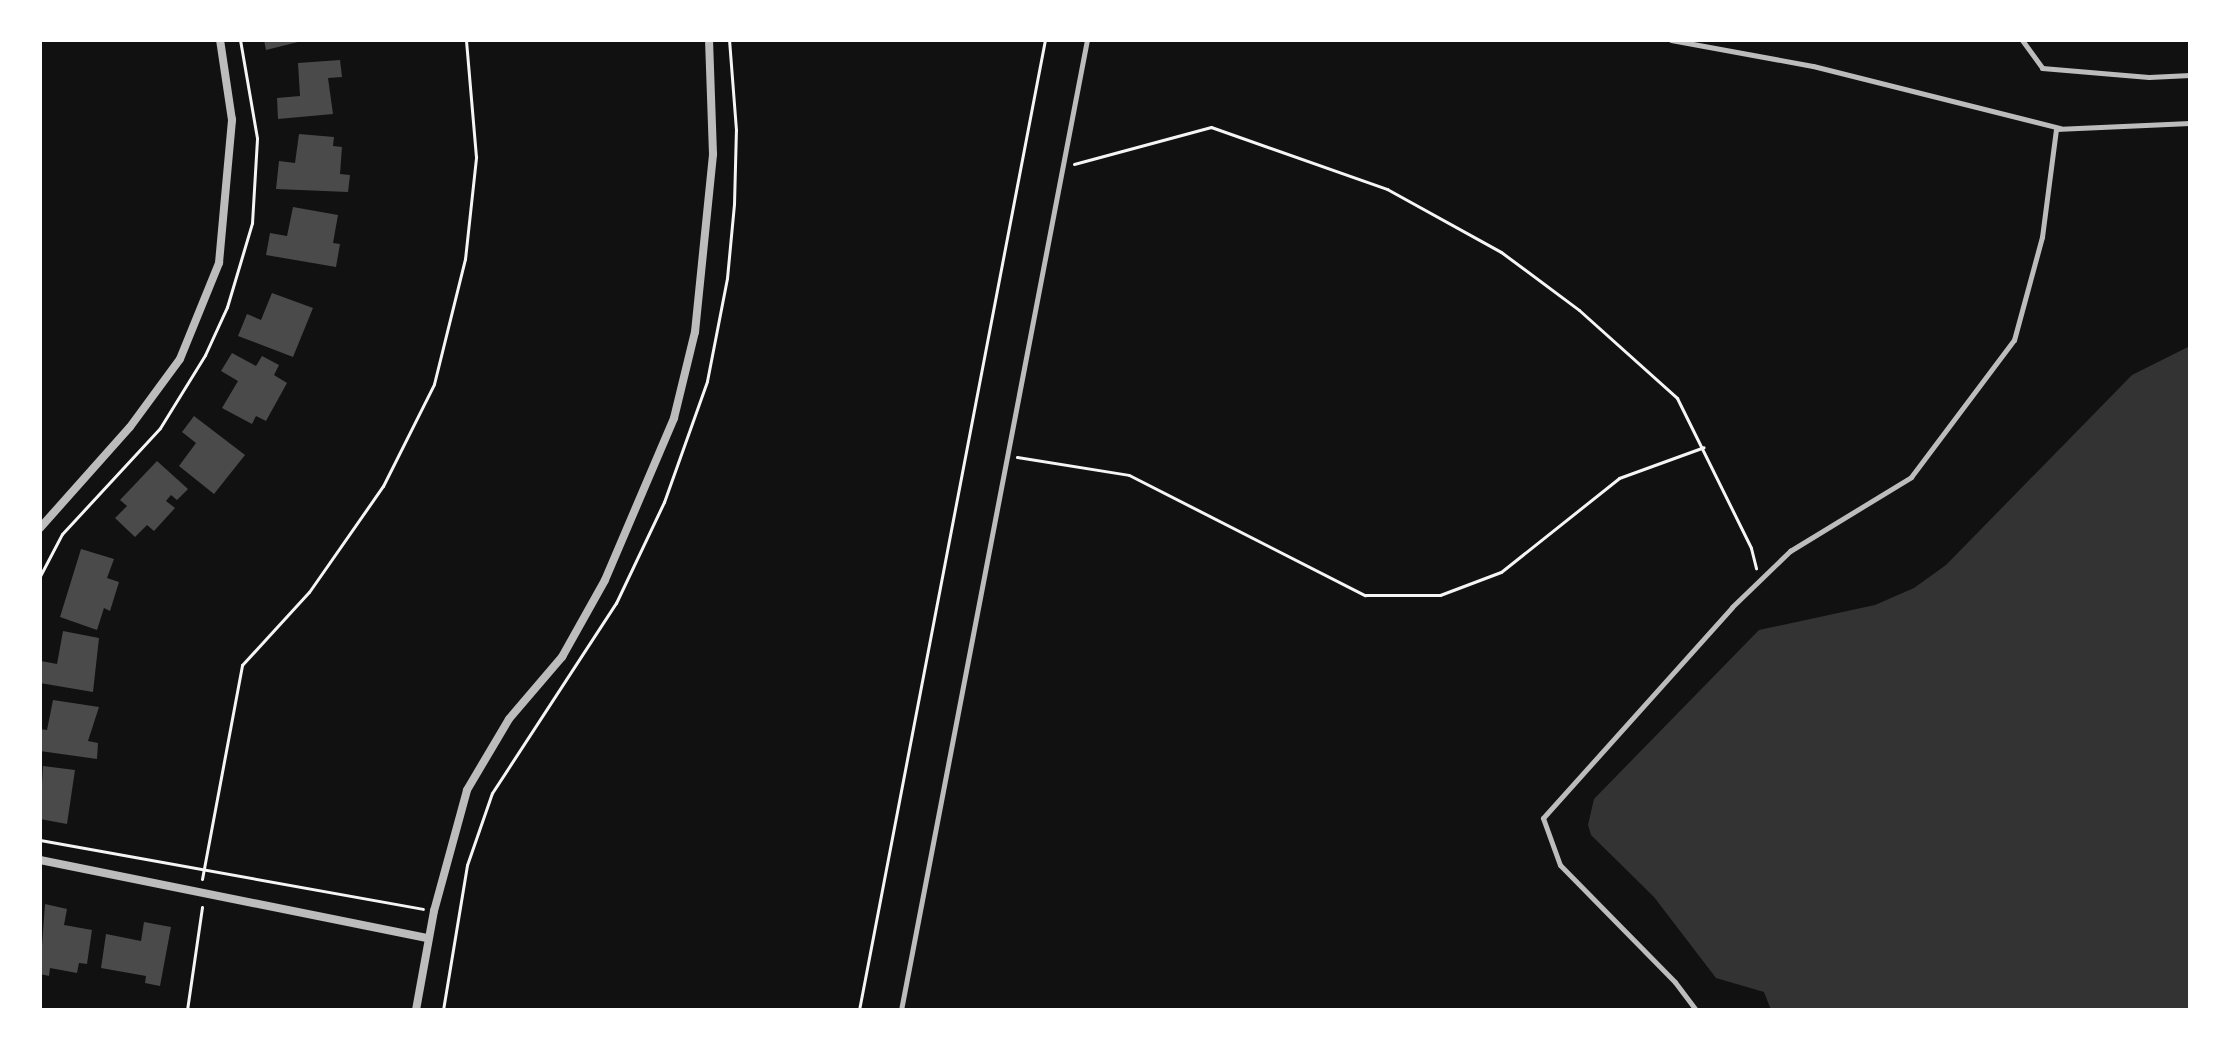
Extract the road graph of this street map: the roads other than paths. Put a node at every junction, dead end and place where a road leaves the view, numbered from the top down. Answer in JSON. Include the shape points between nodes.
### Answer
{"nodes":[{"id":1,"x":220,"y":40,"type":"edge"},
{"id":2,"x":709,"y":40,"type":"edge"},
{"id":3,"x":1087,"y":40,"type":"edge"},
{"id":4,"x":1671,"y":40,"type":"edge"},
{"id":5,"x":2022,"y":40,"type":"edge"},
{"id":6,"x":2190,"y":75,"type":"edge"},
{"id":7,"x":2190,"y":123,"type":"edge"},
{"id":8,"x":2062,"y":128,"type":"junction"},
{"id":9,"x":40,"y":528,"type":"edge"},
{"id":10,"x":40,"y":860,"type":"edge"},
{"id":11,"x":428,"y":938,"type":"junction"},
{"id":12,"x":416,"y":1010,"type":"edge"},
{"id":13,"x":901,"y":1010,"type":"edge"},
{"id":14,"x":1696,"y":1010,"type":"edge"}],
"edges":[{"from":1,"to":9,"type":"street","via":[[232,120],[219,263],[180,359],[130,427]]},
{"from":2,"to":11,"type":"street","via":[[713,154],[695,332],[674,418],[605,580],[562,657],[509,719],[467,790]]},
{"from":3,"to":13,"type":"lane"},
{"from":4,"to":8,"type":"lane","via":[[1813,66]]},
{"from":5,"to":6,"type":"lane","via":[[2042,68]]},
{"from":7,"to":8,"type":"lane"},
{"from":8,"to":14,"type":"lane","via":[[2056,129],[2042,237],[2014,340],[1911,477],[1790,551],[1543,818],[1560,865]]},
{"from":10,"to":11,"type":"street"},
{"from":11,"to":12,"type":"street"}]}
